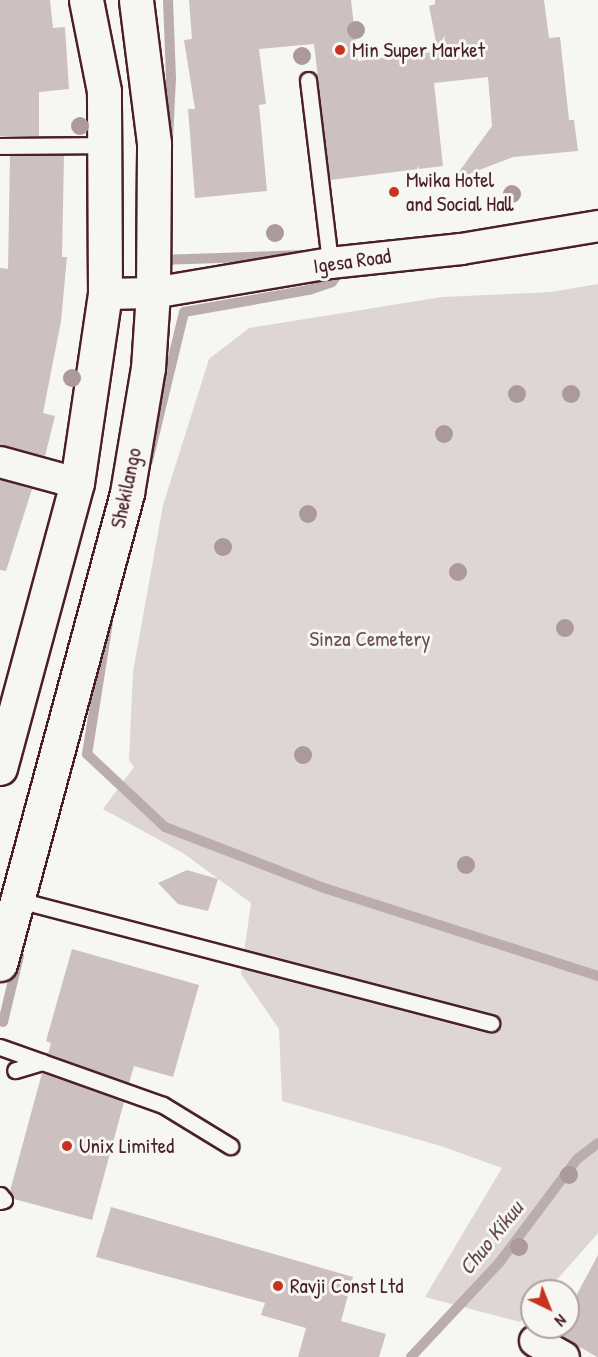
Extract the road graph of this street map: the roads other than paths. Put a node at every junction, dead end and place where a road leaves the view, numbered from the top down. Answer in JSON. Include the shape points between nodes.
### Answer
{"nodes":[{"id":1,"x":87,"y":0,"type":"edge"},
{"id":2,"x":136,"y":0,"type":"edge"},
{"id":3,"x":308,"y":80,"type":"dead end"},
{"id":4,"x":107,"y":144,"type":"junction"},
{"id":5,"x":0,"y":146,"type":"edge"},
{"id":6,"x":598,"y":226,"type":"edge"},
{"id":7,"x":330,"y":263,"type":"junction"},
{"id":8,"x":153,"y":293,"type":"junction"},
{"id":9,"x":105,"y":294,"type":"junction"},
{"id":10,"x":0,"y":462,"type":"edge"},
{"id":11,"x":77,"y":483,"type":"junction"},
{"id":12,"x":0,"y":768,"type":"edge"},
{"id":13,"x":18,"y":900,"type":"junction"},
{"id":14,"x":0,"y":964,"type":"edge"},
{"id":15,"x":491,"y":1023,"type":"dead end"},
{"id":16,"x":0,"y":1047,"type":"edge"},
{"id":17,"x":42,"y":1062,"type":"junction"},
{"id":18,"x":15,"y":1070,"type":"dead end"},
{"id":19,"x":230,"y":1146,"type":"dead end"},
{"id":20,"x":0,"y":1195,"type":"edge"},
{"id":21,"x":0,"y":1201,"type":"edge"},
{"id":22,"x":535,"y":1341,"type":"dead end"},
{"id":23,"x":564,"y":1357,"type":"edge"}],
"edges":[{"from":1,"to":4,"type":"main road","via":[[104,91]]},
{"from":2,"to":8,"type":"main road","name":"Shekilango","via":[[154,143]]},
{"from":3,"to":7,"type":"lane"},
{"from":4,"to":5,"type":"lane"},
{"from":4,"to":9,"type":"main road"},
{"from":6,"to":7,"type":"street","name":"Igesa Road","via":[[461,249]]},
{"from":7,"to":8,"type":"street","name":"Igesa Road"},
{"from":8,"to":9,"type":"street","name":"Igesa Road"},
{"from":8,"to":13,"type":"main road","name":"Shekilango","via":[[148,368],[127,493]]},
{"from":9,"to":11,"type":"main road"},
{"from":10,"to":11,"type":"street"},
{"from":11,"to":12,"type":"main road"},
{"from":13,"to":14,"type":"main road","name":"Shekilango"},
{"from":13,"to":15,"type":"lane"},
{"from":16,"to":17,"type":"lane"},
{"from":17,"to":18,"type":"lane"},
{"from":17,"to":19,"type":"lane","via":[[164,1105]]},
{"from":20,"to":21,"type":"lane","via":[[4,1200]]},
{"from":22,"to":23,"type":"street"}]}
